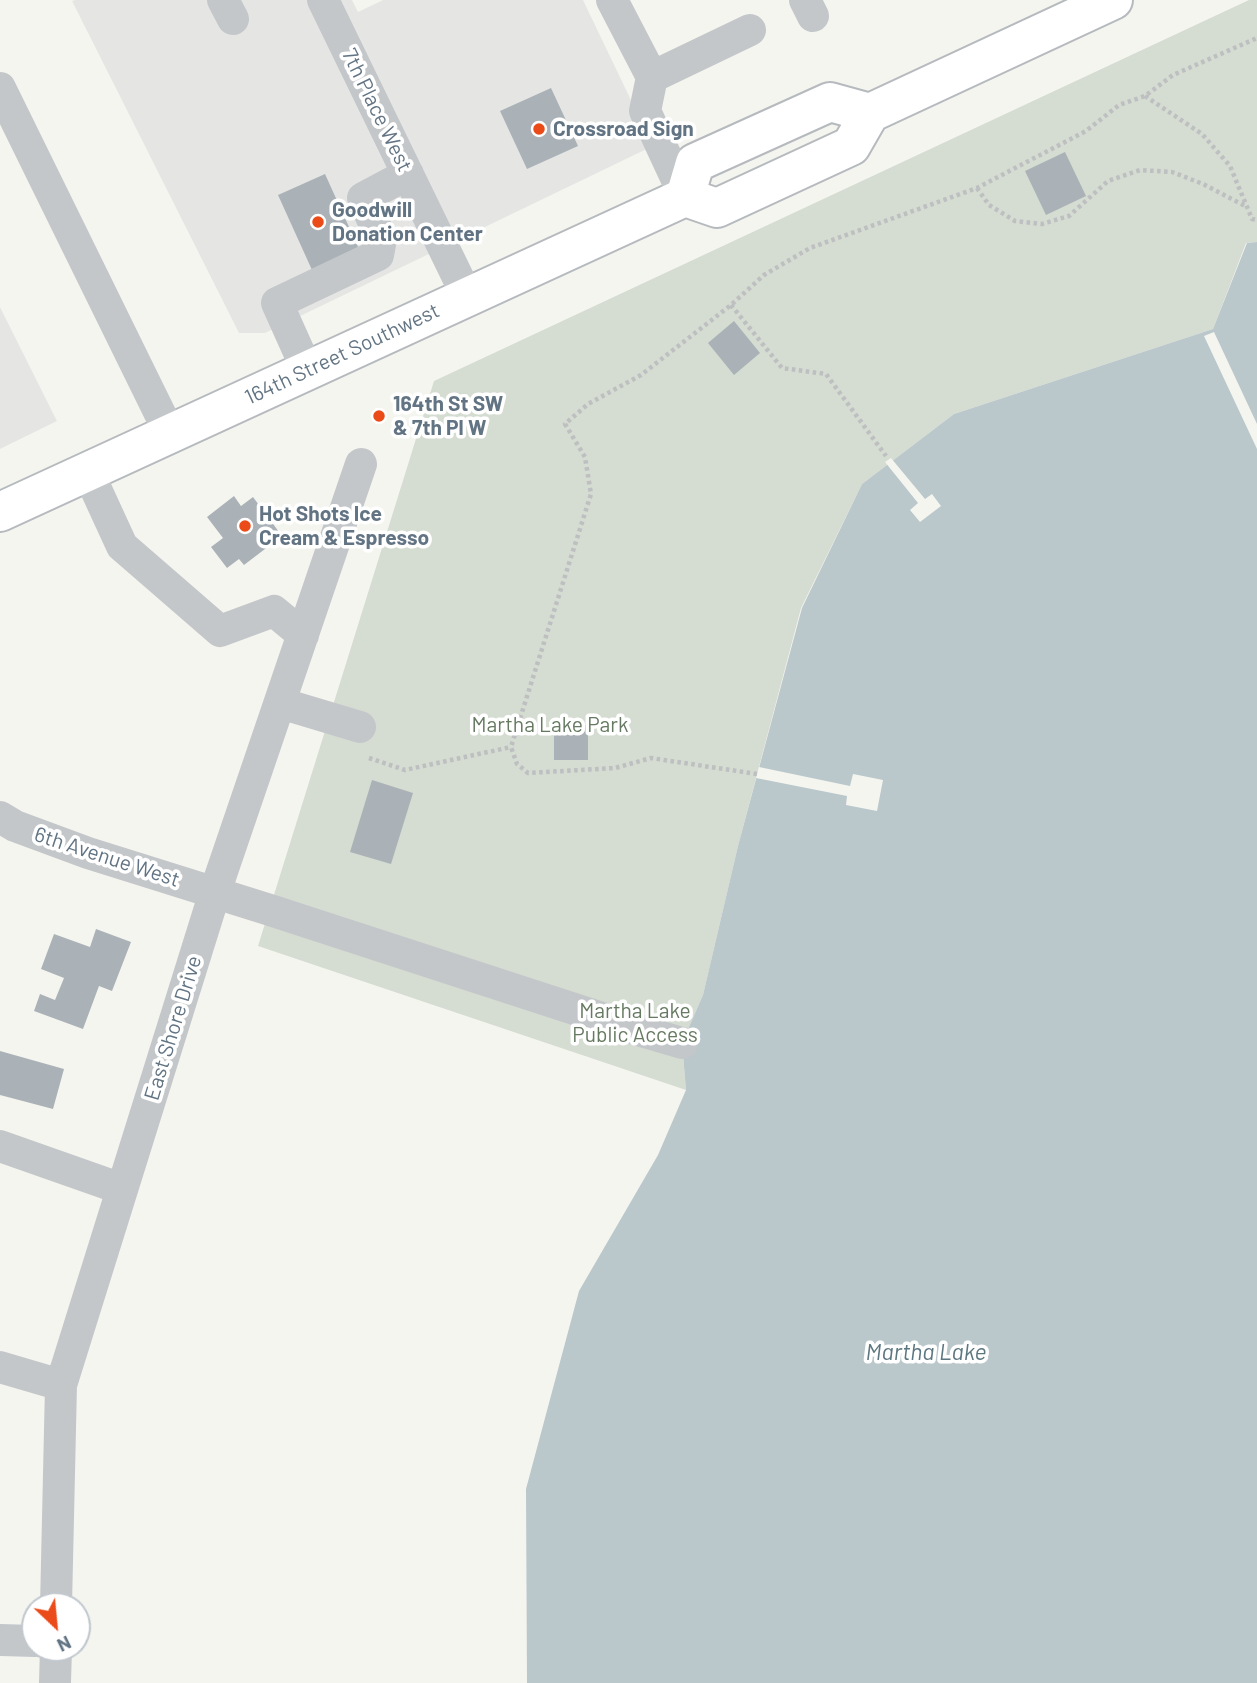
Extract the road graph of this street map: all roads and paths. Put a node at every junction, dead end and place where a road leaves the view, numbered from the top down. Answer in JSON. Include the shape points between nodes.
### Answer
{"nodes":[{"id":1,"x":323,"y":0,"type":"edge"},
{"id":2,"x":612,"y":0,"type":"edge"},
{"id":3,"x":1113,"y":0,"type":"edge"},
{"id":4,"x":750,"y":30,"type":"dead end"},
{"id":5,"x":1257,"y":38,"type":"edge"},
{"id":6,"x":652,"y":77,"type":"junction"},
{"id":7,"x":0,"y":88,"type":"edge"},
{"id":8,"x":1144,"y":96,"type":"junction"},
{"id":9,"x":870,"y":113,"type":"junction"},
{"id":10,"x":408,"y":174,"type":"junction"},
{"id":11,"x":977,"y":188,"type":"junction"},
{"id":12,"x":685,"y":197,"type":"junction"},
{"id":13,"x":1247,"y":207,"type":"junction"},
{"id":14,"x":1257,"y":220,"type":"edge"},
{"id":15,"x":467,"y":296,"type":"junction"},
{"id":16,"x":731,"y":305,"type":"junction"},
{"id":17,"x":307,"y":370,"type":"junction"},
{"id":18,"x":170,"y":434,"type":"junction"},
{"id":19,"x":886,"y":456,"type":"dead end"},
{"id":20,"x":361,"y":464,"type":"dead end"},
{"id":21,"x":88,"y":472,"type":"junction"},
{"id":22,"x":0,"y":512,"type":"edge"},
{"id":23,"x":303,"y":635,"type":"junction"},
{"id":24,"x":280,"y":703,"type":"junction"},
{"id":25,"x":360,"y":727,"type":"dead end"},
{"id":26,"x":511,"y":747,"type":"junction"},
{"id":27,"x":368,"y":758,"type":"dead end"},
{"id":28,"x":757,"y":774,"type":"dead end"},
{"id":29,"x":0,"y":817,"type":"edge"},
{"id":30,"x":215,"y":892,"type":"junction"},
{"id":31,"x":682,"y":1042,"type":"dead end"},
{"id":32,"x":0,"y":1146,"type":"edge"},
{"id":33,"x":122,"y":1189,"type":"junction"},
{"id":34,"x":0,"y":1367,"type":"edge"},
{"id":35,"x":61,"y":1385,"type":"junction"},
{"id":36,"x":56,"y":1592,"type":"edge"},
{"id":37,"x":0,"y":1640,"type":"edge"},
{"id":38,"x":21,"y":1640,"type":"edge"},
{"id":39,"x":55,"y":1662,"type":"edge"},
{"id":40,"x":55,"y":1683,"type":"edge"}],
"edges":[{"from":1,"to":10,"type":"street","name":"7th Place West"},
{"from":2,"to":6,"type":"street"},
{"from":3,"to":9,"type":"main road"},
{"from":4,"to":6,"type":"street"},
{"from":5,"to":8,"type":"path","via":[[1173,75]]},
{"from":6,"to":12,"type":"street","via":[[645,111]]},
{"from":7,"to":18,"type":"street"},
{"from":8,"to":11,"type":"path","via":[[1119,105],[1086,131]]},
{"from":8,"to":13,"type":"path","via":[[1202,134],[1230,166]]},
{"from":9,"to":12,"type":"main road","via":[[851,146],[717,208]]},
{"from":9,"to":12,"type":"main road","via":[[830,102],[695,163]]},
{"from":10,"to":15,"type":"street","name":"7th Place West"},
{"from":10,"to":17,"type":"street","via":[[363,198],[381,239],[378,255],[277,303]]},
{"from":11,"to":13,"type":"path","via":[[989,205],[1015,220],[1042,224],[1069,216],[1108,181],[1140,170],[1172,172]]},
{"from":11,"to":16,"type":"path","via":[[810,248],[764,275]]},
{"from":12,"to":15,"type":"main road","name":"164th Street Southwest"},
{"from":13,"to":14,"type":"path"},
{"from":15,"to":17,"type":"main road","name":"164th Street Southwest"},
{"from":16,"to":19,"type":"path","via":[[782,368],[826,374]]},
{"from":16,"to":26,"type":"path","via":[[641,375],[588,404],[565,424],[585,457],[591,494]]},
{"from":17,"to":18,"type":"main road","name":"164th Street Southwest"},
{"from":18,"to":21,"type":"main road","name":"164th Street Southwest"},
{"from":20,"to":23,"type":"street","name":"East Shore Drive"},
{"from":21,"to":22,"type":"main road","name":"164th Street Southwest"},
{"from":21,"to":23,"type":"street","via":[[122,546],[220,631],[274,611]]},
{"from":23,"to":24,"type":"street","name":"East Shore Drive"},
{"from":24,"to":25,"type":"street"},
{"from":24,"to":30,"type":"street","name":"East Shore Drive"},
{"from":26,"to":27,"type":"path","via":[[405,770]]},
{"from":26,"to":28,"type":"path","via":[[517,764],[528,773],[615,768],[650,758]]},
{"from":29,"to":30,"type":"street","name":"6th Avenue West","via":[[88,853]]},
{"from":30,"to":31,"type":"street","name":"6th Avenue West"},
{"from":30,"to":33,"type":"street","name":"East Shore Drive"},
{"from":32,"to":33,"type":"street"},
{"from":33,"to":35,"type":"street","name":"East Shore Drive"},
{"from":34,"to":35,"type":"street"},
{"from":35,"to":36,"type":"street","name":"East Shore Drive"},
{"from":37,"to":38,"type":"street"},
{"from":39,"to":40,"type":"street"}]}
